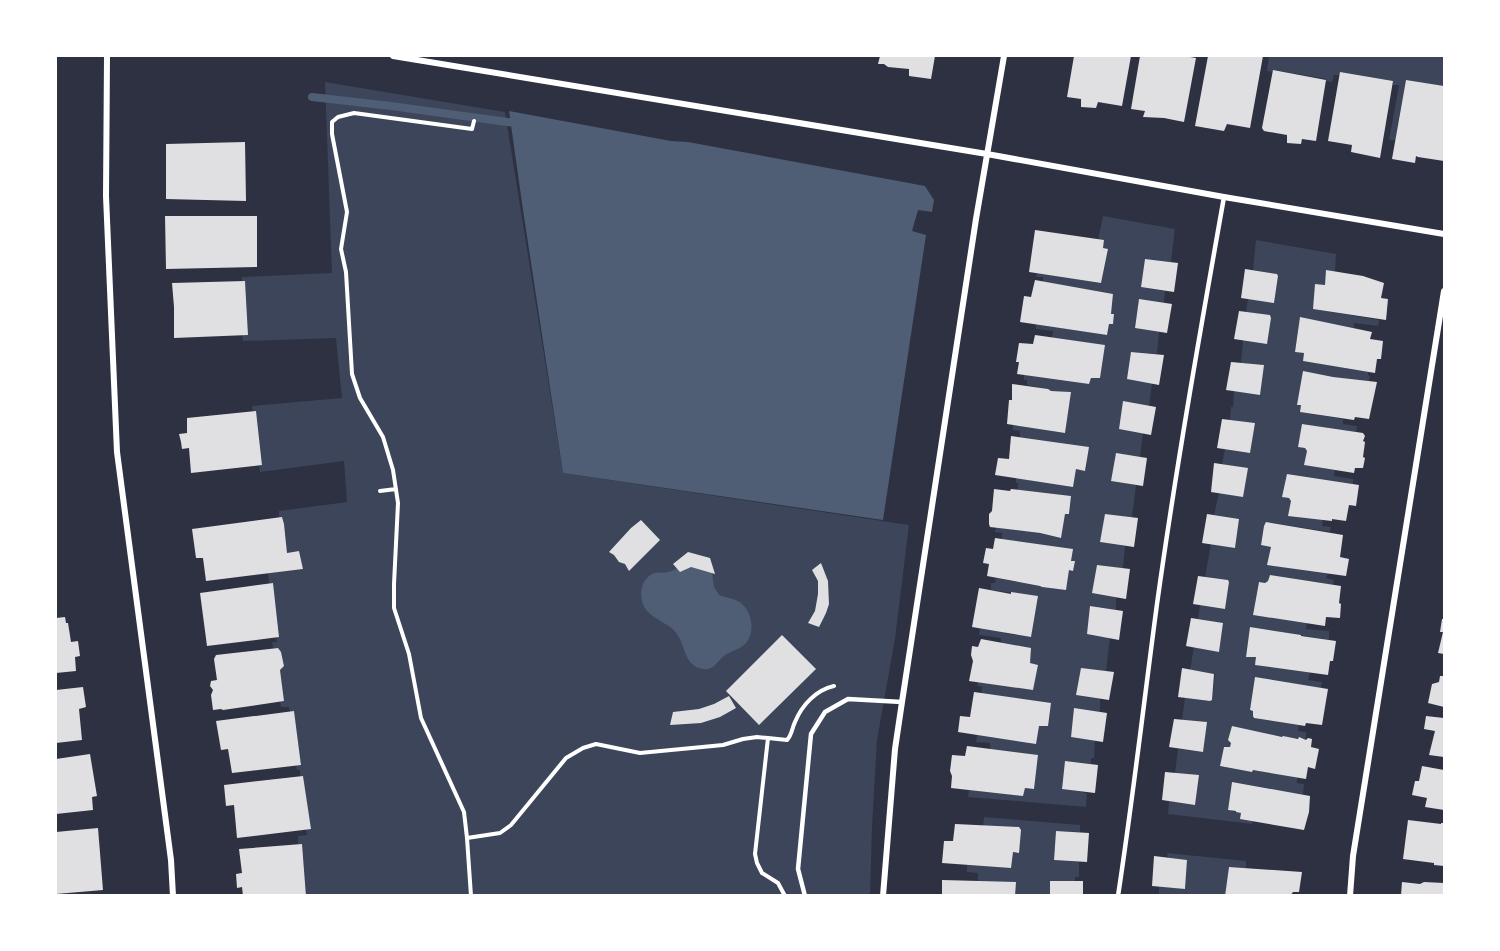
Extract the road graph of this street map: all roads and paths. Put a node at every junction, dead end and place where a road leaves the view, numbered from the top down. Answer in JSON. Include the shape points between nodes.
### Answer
{"nodes":[{"id":1,"x":107,"y":56,"type":"edge"},
{"id":2,"x":393,"y":56,"type":"edge"},
{"id":3,"x":1004,"y":56,"type":"edge"},
{"id":4,"x":474,"y":121,"type":"dead end"},
{"id":5,"x":987,"y":154,"type":"junction"},
{"id":6,"x":1224,"y":197,"type":"junction"},
{"id":7,"x":1444,"y":234,"type":"edge"},
{"id":8,"x":1444,"y":291,"type":"edge"},
{"id":9,"x":396,"y":489,"type":"junction"},
{"id":10,"x":380,"y":492,"type":"dead end"},
{"id":11,"x":838,"y":685,"type":"dead end"},
{"id":12,"x":902,"y":702,"type":"junction"},
{"id":13,"x":768,"y":738,"type":"junction"},
{"id":14,"x":467,"y":838,"type":"junction"},
{"id":15,"x":173,"y":896,"type":"edge"},
{"id":16,"x":471,"y":896,"type":"edge"},
{"id":17,"x":785,"y":896,"type":"edge"},
{"id":18,"x":805,"y":896,"type":"edge"},
{"id":19,"x":884,"y":896,"type":"edge"},
{"id":20,"x":1118,"y":896,"type":"edge"},
{"id":21,"x":1350,"y":896,"type":"edge"}],
"edges":[{"from":1,"to":15,"type":"street","via":[[106,196],[117,452]]},
{"from":2,"to":5,"type":"street"},
{"from":3,"to":5,"type":"street"},
{"from":4,"to":9,"type":"path","via":[[472,129],[354,113],[332,122],[347,212],[341,249],[352,374],[360,398],[383,437]]},
{"from":5,"to":6,"type":"street"},
{"from":5,"to":12,"type":"street"},
{"from":6,"to":7,"type":"street"},
{"from":6,"to":20,"type":"lane","via":[[1157,603]]},
{"from":8,"to":21,"type":"street","via":[[1353,856]]},
{"from":9,"to":10,"type":"path"},
{"from":9,"to":14,"type":"path","via":[[394,608],[409,654],[421,718],[464,812]]},
{"from":11,"to":13,"type":"path","via":[[816,694],[802,708],[787,740]]},
{"from":12,"to":18,"type":"lane","via":[[848,699],[825,712],[811,734],[798,869]]},
{"from":12,"to":19,"type":"street"},
{"from":13,"to":14,"type":"path","via":[[640,753],[596,744],[583,748],[566,758],[511,825],[500,833]]},
{"from":13,"to":17,"type":"path","via":[[755,854],[762,873],[778,883]]},
{"from":14,"to":16,"type":"path"}]}
